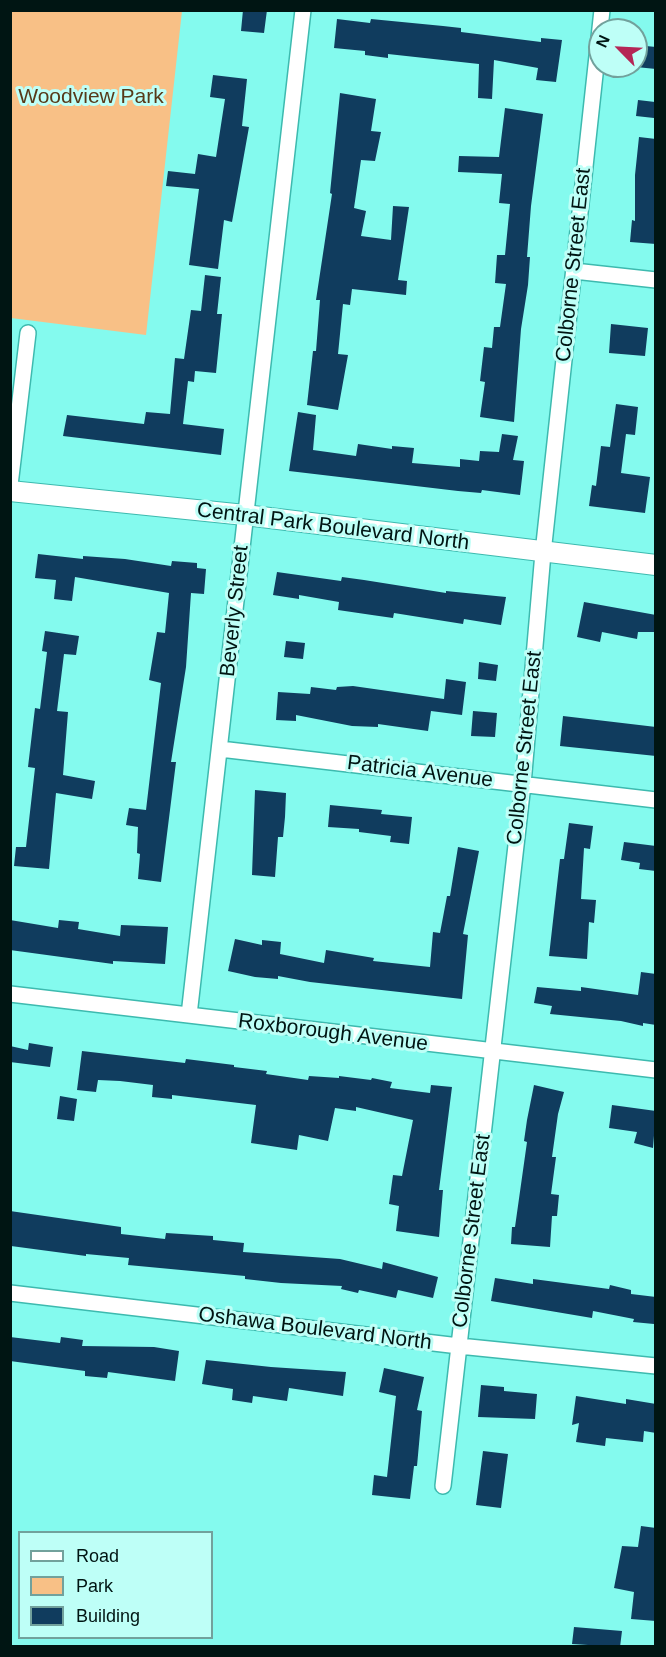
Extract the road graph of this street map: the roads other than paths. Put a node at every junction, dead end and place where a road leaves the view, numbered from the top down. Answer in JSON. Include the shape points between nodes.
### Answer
{"nodes":[{"id":1,"x":303,"y":10,"type":"edge"},
{"id":2,"x":602,"y":10,"type":"edge"},
{"id":3,"x":574,"y":271,"type":"junction"},
{"id":4,"x":656,"y":280,"type":"edge"},
{"id":5,"x":28,"y":333,"type":"dead end"},
{"id":6,"x":10,"y":485,"type":"edge"},
{"id":7,"x":10,"y":491,"type":"edge"},
{"id":8,"x":245,"y":515,"type":"junction"},
{"id":9,"x":543,"y":554,"type":"junction"},
{"id":10,"x":656,"y":565,"type":"edge"},
{"id":11,"x":220,"y":749,"type":"junction"},
{"id":12,"x":523,"y":784,"type":"junction"},
{"id":13,"x":656,"y":800,"type":"edge"},
{"id":14,"x":10,"y":994,"type":"edge"},
{"id":15,"x":189,"y":1015,"type":"junction"},
{"id":16,"x":492,"y":1053,"type":"junction"},
{"id":17,"x":656,"y":1070,"type":"edge"},
{"id":18,"x":10,"y":1293,"type":"edge"},
{"id":19,"x":459,"y":1346,"type":"junction"},
{"id":20,"x":656,"y":1366,"type":"edge"},
{"id":21,"x":443,"y":1485,"type":"dead end"}],
"edges":[{"from":1,"to":8,"type":"street","name":"Beverly Street"},
{"from":2,"to":3,"type":"street","name":"Colborne Street East"},
{"from":3,"to":4,"type":"street"},
{"from":3,"to":9,"type":"street","name":"Colborne Street East"},
{"from":5,"to":6,"type":"street"},
{"from":7,"to":8,"type":"street","name":"Central Park Boulevard North"},
{"from":8,"to":9,"type":"street","name":"Central Park Boulevard North"},
{"from":8,"to":11,"type":"street","name":"Beverly Street"},
{"from":9,"to":10,"type":"street","name":"Central Park Boulevard North"},
{"from":9,"to":12,"type":"street","name":"Colborne Street East"},
{"from":11,"to":12,"type":"street","name":"Patricia Avenue"},
{"from":11,"to":15,"type":"street","name":"Beverly Street"},
{"from":12,"to":13,"type":"street","name":"Patricia Avenue"},
{"from":12,"to":16,"type":"street","name":"Colborne Street East"},
{"from":14,"to":15,"type":"street","name":"Roxborough Avenue"},
{"from":15,"to":16,"type":"street","name":"Roxborough Avenue"},
{"from":16,"to":17,"type":"street","name":"Roxborough Avenue"},
{"from":16,"to":19,"type":"street","name":"Colborne Street East"},
{"from":18,"to":19,"type":"street","name":"Oshawa Boulevard North"},
{"from":19,"to":20,"type":"street","name":"Oshawa Boulevard North"},
{"from":19,"to":21,"type":"street","name":"Colborne Street East"}]}
